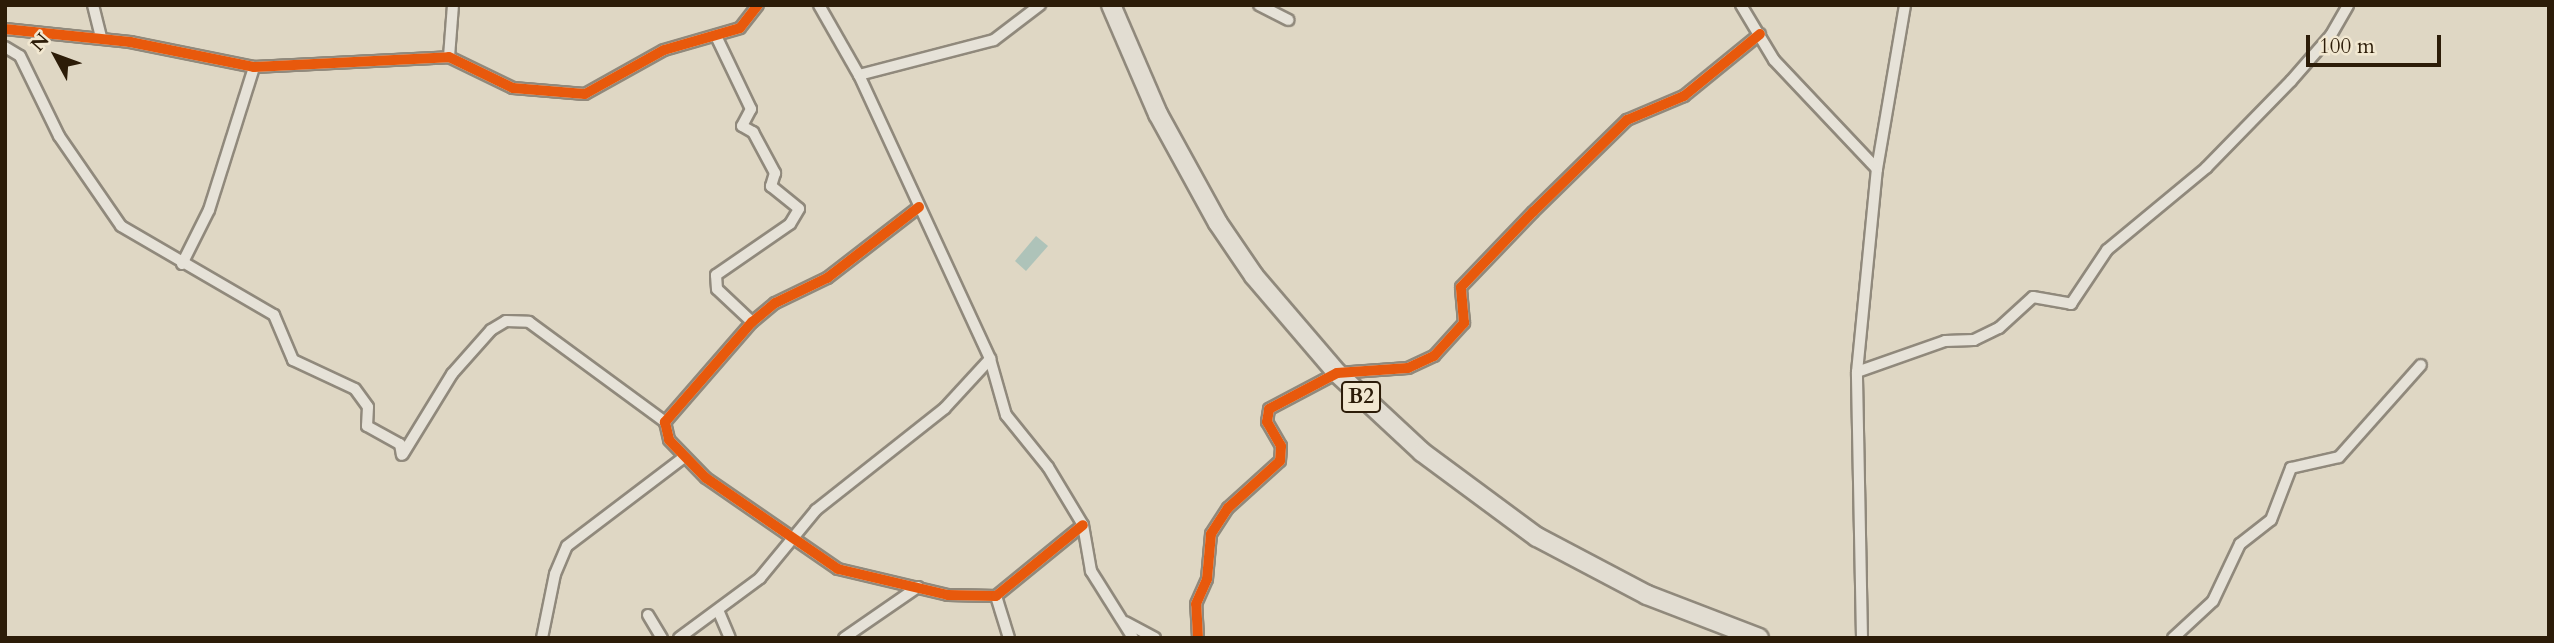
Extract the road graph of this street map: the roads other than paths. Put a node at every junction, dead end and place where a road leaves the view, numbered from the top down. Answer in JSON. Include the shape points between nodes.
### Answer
{"nodes":[{"id":1,"x":93,"y":5,"type":"edge"},
{"id":2,"x":453,"y":5,"type":"edge"},
{"id":3,"x":758,"y":5,"type":"edge"},
{"id":4,"x":818,"y":5,"type":"edge"},
{"id":5,"x":1040,"y":5,"type":"edge"},
{"id":6,"x":1259,"y":5,"type":"edge"},
{"id":7,"x":1741,"y":5,"type":"edge"},
{"id":8,"x":1905,"y":5,"type":"edge"},
{"id":9,"x":2348,"y":5,"type":"edge"},
{"id":10,"x":1113,"y":6,"type":"edge"},
{"id":11,"x":1288,"y":20,"type":"dead end"},
{"id":12,"x":5,"y":29,"type":"edge"},
{"id":13,"x":1760,"y":34,"type":"junction"},
{"id":14,"x":716,"y":36,"type":"junction"},
{"id":15,"x":101,"y":38,"type":"junction"},
{"id":16,"x":5,"y":47,"type":"edge"},
{"id":17,"x":449,"y":57,"type":"junction"},
{"id":18,"x":254,"y":67,"type":"junction"},
{"id":19,"x":859,"y":75,"type":"junction"},
{"id":20,"x":1877,"y":169,"type":"junction"},
{"id":21,"x":919,"y":207,"type":"junction"},
{"id":22,"x":182,"y":264,"type":"junction"},
{"id":23,"x":752,"y":323,"type":"junction"},
{"id":24,"x":990,"y":359,"type":"junction"},
{"id":25,"x":2421,"y":365,"type":"dead end"},
{"id":26,"x":1857,"y":372,"type":"junction"},
{"id":27,"x":1337,"y":373,"type":"junction"},
{"id":28,"x":664,"y":422,"type":"junction"},
{"id":29,"x":683,"y":458,"type":"junction"},
{"id":30,"x":1083,"y":525,"type":"junction"},
{"id":31,"x":794,"y":538,"type":"junction"},
{"id":32,"x":918,"y":587,"type":"junction"},
{"id":33,"x":996,"y":596,"type":"junction"},
{"id":34,"x":718,"y":610,"type":"junction"},
{"id":35,"x":648,"y":614,"type":"dead end"},
{"id":36,"x":1125,"y":622,"type":"junction"},
{"id":37,"x":542,"y":638,"type":"edge"},
{"id":38,"x":662,"y":638,"type":"edge"},
{"id":39,"x":679,"y":638,"type":"edge"},
{"id":40,"x":730,"y":638,"type":"edge"},
{"id":41,"x":844,"y":638,"type":"edge"},
{"id":42,"x":1009,"y":638,"type":"edge"},
{"id":43,"x":1133,"y":638,"type":"edge"},
{"id":44,"x":1155,"y":638,"type":"edge"},
{"id":45,"x":1198,"y":638,"type":"edge"},
{"id":46,"x":1759,"y":638,"type":"edge"},
{"id":47,"x":1862,"y":638,"type":"edge"},
{"id":48,"x":2173,"y":638,"type":"edge"}],
"edges":[{"from":1,"to":15,"type":"street"},
{"from":2,"to":17,"type":"street"},
{"from":3,"to":14,"type":"street","via":[[740,28]]},
{"from":4,"to":19,"type":"street"},
{"from":5,"to":19,"type":"street","via":[[994,40]]},
{"from":6,"to":11,"type":"street"},
{"from":7,"to":13,"type":"street"},
{"from":8,"to":20,"type":"street"},
{"from":9,"to":26,"type":"street","via":[[2331,35],[2291,81],[2206,167],[2107,250],[2071,304],[2033,297],[1999,328],[1975,340],[1945,341]]},
{"from":10,"to":27,"type":"highway","number":"B2","via":[[1158,114],[1212,213],[1254,276]]},
{"from":12,"to":15,"type":"street"},
{"from":13,"to":20,"type":"street","via":[[1774,60],[1817,112]]},
{"from":13,"to":27,"type":"street","via":[[1684,96],[1628,120],[1533,212],[1461,287],[1464,323],[1434,356],[1408,368]]},
{"from":14,"to":17,"type":"street","via":[[664,50],[585,94],[513,88]]},
{"from":14,"to":23,"type":"street","via":[[751,109],[743,126],[753,132],[775,173],[771,186],[799,209],[790,224],[716,275],[717,289]]},
{"from":15,"to":18,"type":"street"},
{"from":16,"to":22,"type":"street","via":[[20,56],[59,136],[121,226]]},
{"from":17,"to":18,"type":"street"},
{"from":18,"to":22,"type":"street","via":[[209,210]]},
{"from":19,"to":21,"type":"street"},
{"from":20,"to":26,"type":"street"},
{"from":21,"to":23,"type":"street","via":[[827,278],[775,303]]},
{"from":21,"to":24,"type":"street"},
{"from":22,"to":28,"type":"street","via":[[274,315],[293,360],[355,389],[368,407],[368,426],[400,444],[402,455],[452,374],[491,330],[506,321],[529,322]]},
{"from":23,"to":28,"type":"street"},
{"from":24,"to":30,"type":"street","via":[[1006,415],[1048,467]]},
{"from":24,"to":31,"type":"street","via":[[964,391],[856,474]]},
{"from":25,"to":48,"type":"street","via":[[2339,457],[2291,468],[2271,520],[2240,544],[2213,601]]},
{"from":26,"to":47,"type":"street"},
{"from":27,"to":45,"type":"street","via":[[1269,409],[1267,422],[1282,454],[1227,508],[1211,534],[1207,579],[1196,604]]},
{"from":27,"to":46,"type":"highway","number":"B2","via":[[1422,452],[1537,537],[1647,595]]},
{"from":28,"to":29,"type":"street"},
{"from":29,"to":31,"type":"street"},
{"from":29,"to":37,"type":"street","via":[[568,546],[555,574]]},
{"from":30,"to":33,"type":"street"},
{"from":30,"to":36,"type":"street","via":[[1091,571]]},
{"from":31,"to":32,"type":"street","via":[[838,569]]},
{"from":31,"to":34,"type":"street","via":[[760,578]]},
{"from":32,"to":33,"type":"street","via":[[975,599]]},
{"from":32,"to":41,"type":"street"},
{"from":33,"to":42,"type":"street"},
{"from":34,"to":39,"type":"street"},
{"from":34,"to":40,"type":"street"},
{"from":35,"to":38,"type":"street"},
{"from":36,"to":43,"type":"street"},
{"from":36,"to":44,"type":"street"}]}
